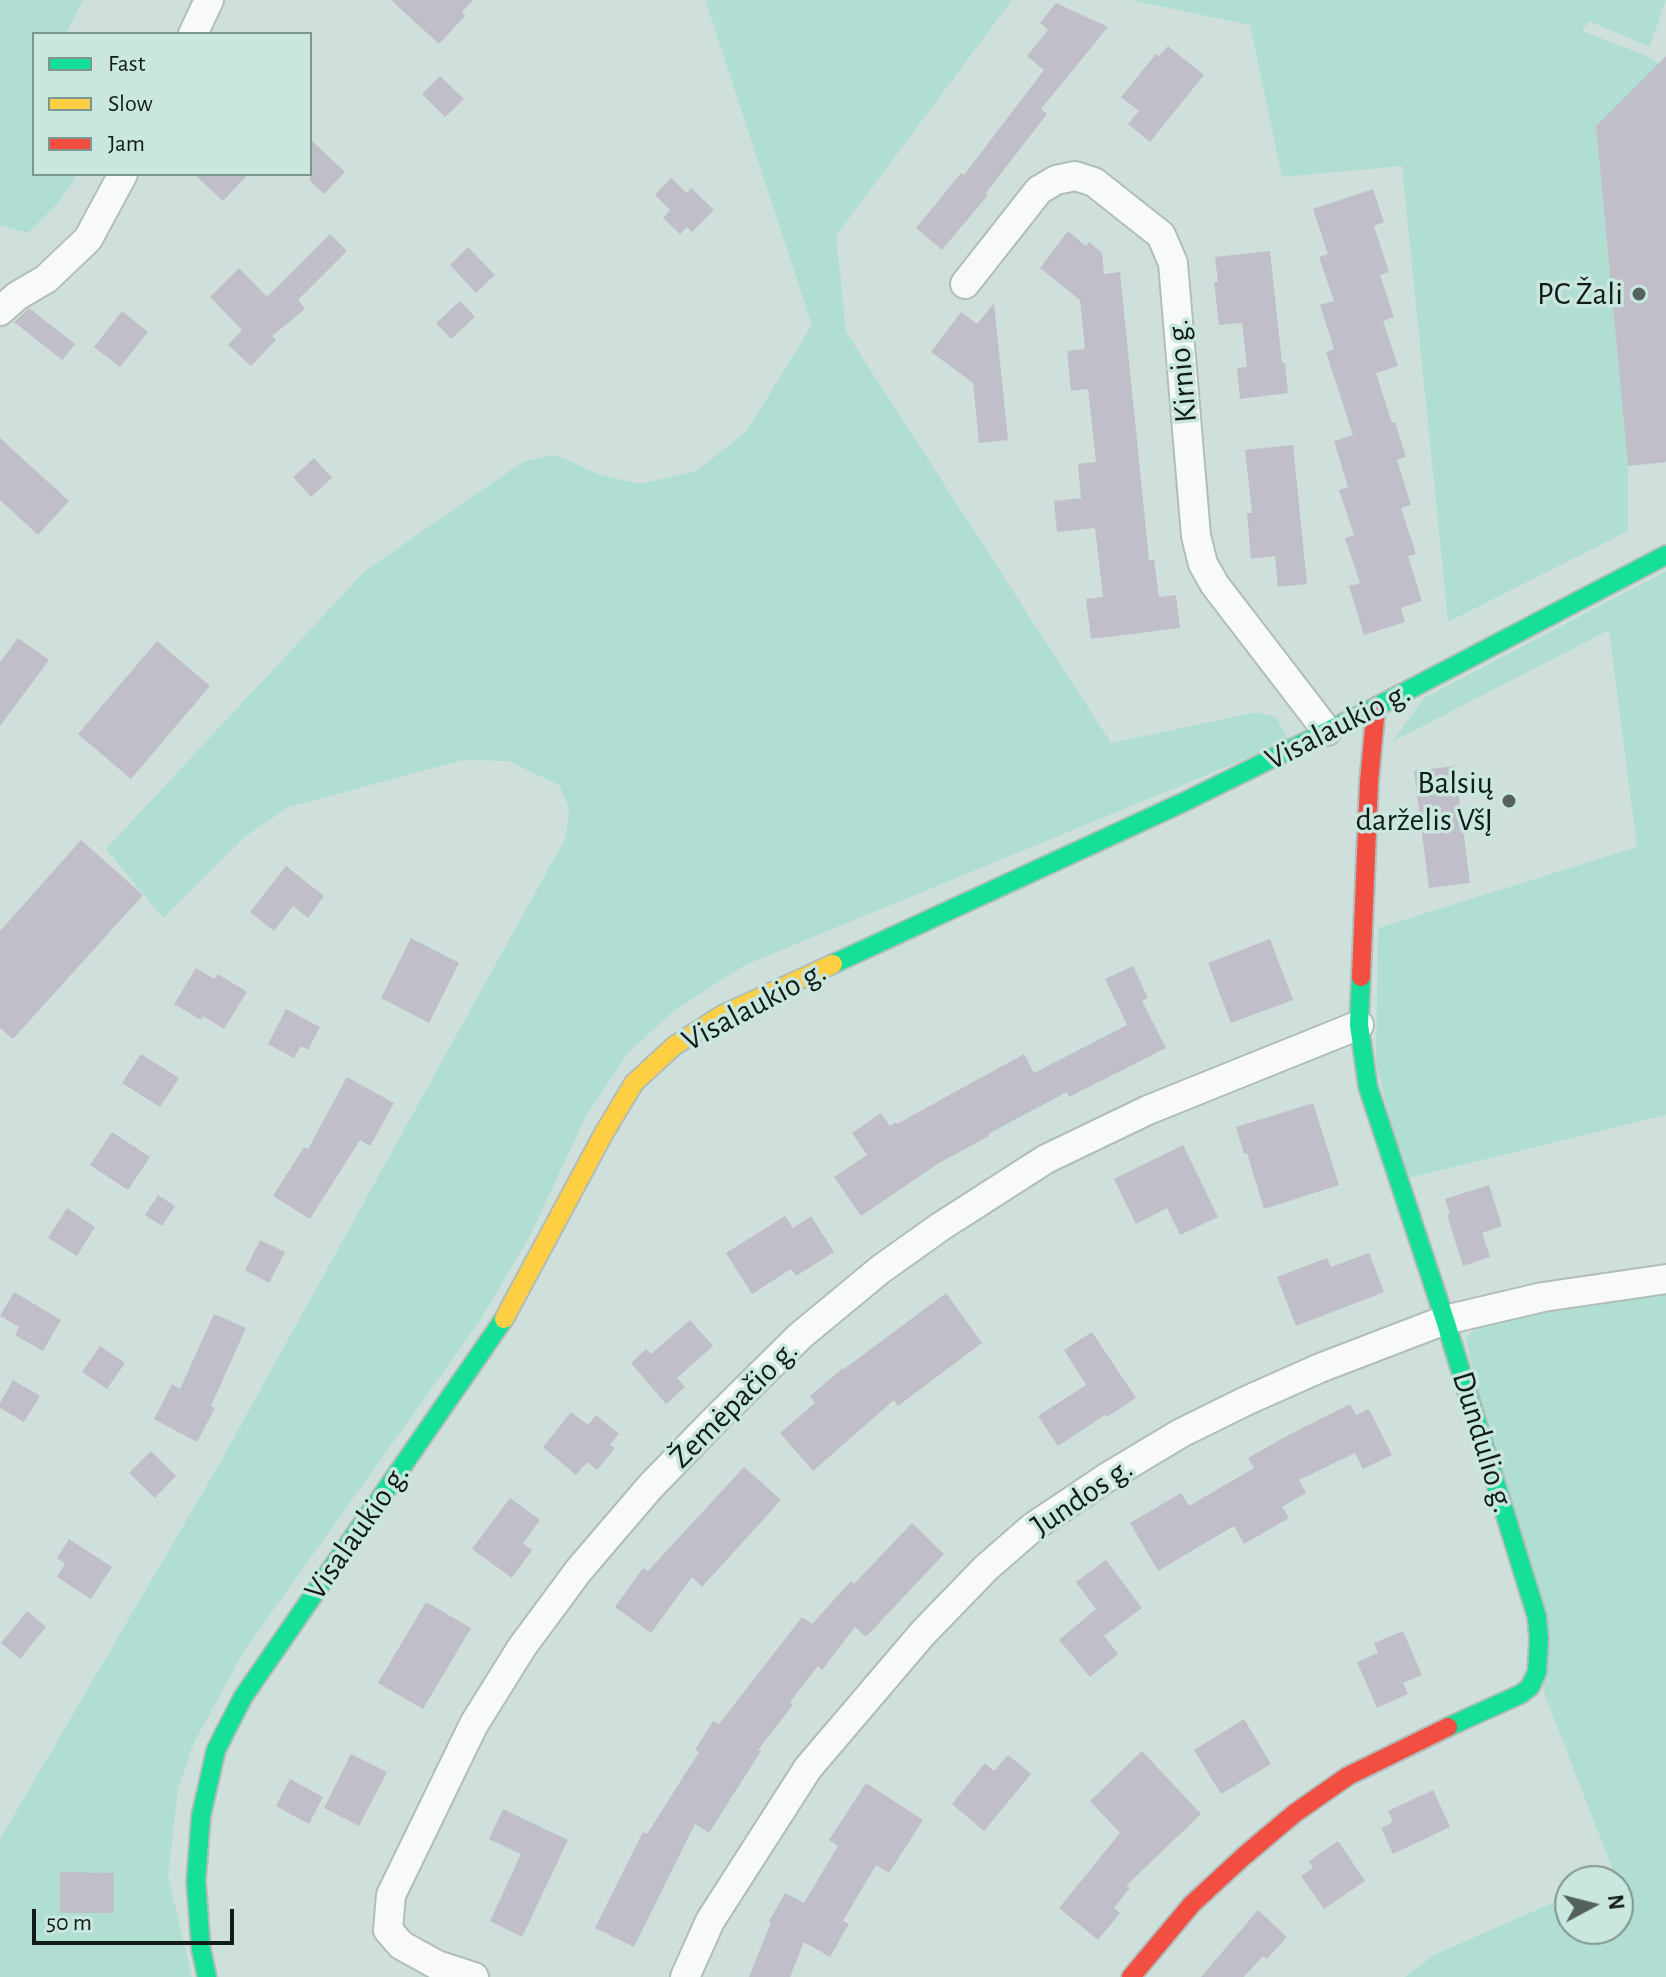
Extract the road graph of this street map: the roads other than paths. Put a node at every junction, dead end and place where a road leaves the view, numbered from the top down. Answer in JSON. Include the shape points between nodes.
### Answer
{"nodes":[{"id":1,"x":209,"y":0,"type":"edge"},
{"id":2,"x":194,"y":32,"type":"edge"},
{"id":3,"x":122,"y":176,"type":"edge"},
{"id":4,"x":965,"y":284,"type":"dead end"},
{"id":5,"x":0,"y":311,"type":"edge"},
{"id":6,"x":1666,"y":555,"type":"edge"},
{"id":7,"x":1376,"y":707,"type":"junction"},
{"id":8,"x":1327,"y":731,"type":"junction"},
{"id":9,"x":1359,"y":1025,"type":"junction"},
{"id":10,"x":1666,"y":1279,"type":"edge"},
{"id":11,"x":1445,"y":1320,"type":"junction"},
{"id":12,"x":207,"y":1977,"type":"edge"},
{"id":13,"x":474,"y":1977,"type":"edge"},
{"id":14,"x":685,"y":1977,"type":"edge"},
{"id":15,"x":1131,"y":1977,"type":"edge"}],
"edges":[{"from":1,"to":2,"type":"street"},
{"from":3,"to":5,"type":"street","via":[[88,239],[46,279]]},
{"from":4,"to":8,"type":"street","name":"Kirnio g.","via":[[1039,190],[1056,180],[1075,176],[1094,182],[1161,235],[1173,263],[1196,536],[1203,564]]},
{"from":6,"to":7,"type":"street","name":"Visalaukio g."},
{"from":7,"to":8,"type":"street","name":"Visalaukio g."},
{"from":7,"to":9,"type":"street","name":"Dundulio g."},
{"from":8,"to":12,"type":"street","name":"Visalaukio g.","via":[[722,1015],[674,1046],[634,1083],[510,1310],[243,1697],[216,1750],[201,1816],[196,1881]]},
{"from":9,"to":11,"type":"street","name":"Dundulio g.","via":[[1368,1087]]},
{"from":9,"to":13,"type":"street","name":"Žemėpačio g.","via":[[1148,1110],[1046,1159],[940,1227],[800,1336],[650,1487],[522,1647],[474,1724],[391,1895],[388,1930],[401,1945]]},
{"from":10,"to":11,"type":"street","name":"Jundos g.","via":[[1543,1297]]},
{"from":11,"to":14,"type":"street","name":"Jundos g.","via":[[1320,1368],[1181,1433],[1033,1527],[923,1633],[808,1768],[710,1921]]},
{"from":11,"to":15,"type":"street","name":"Dundulio g.","via":[[1537,1617],[1539,1657],[1530,1687],[1348,1776],[1295,1813],[1192,1904]]}]}
